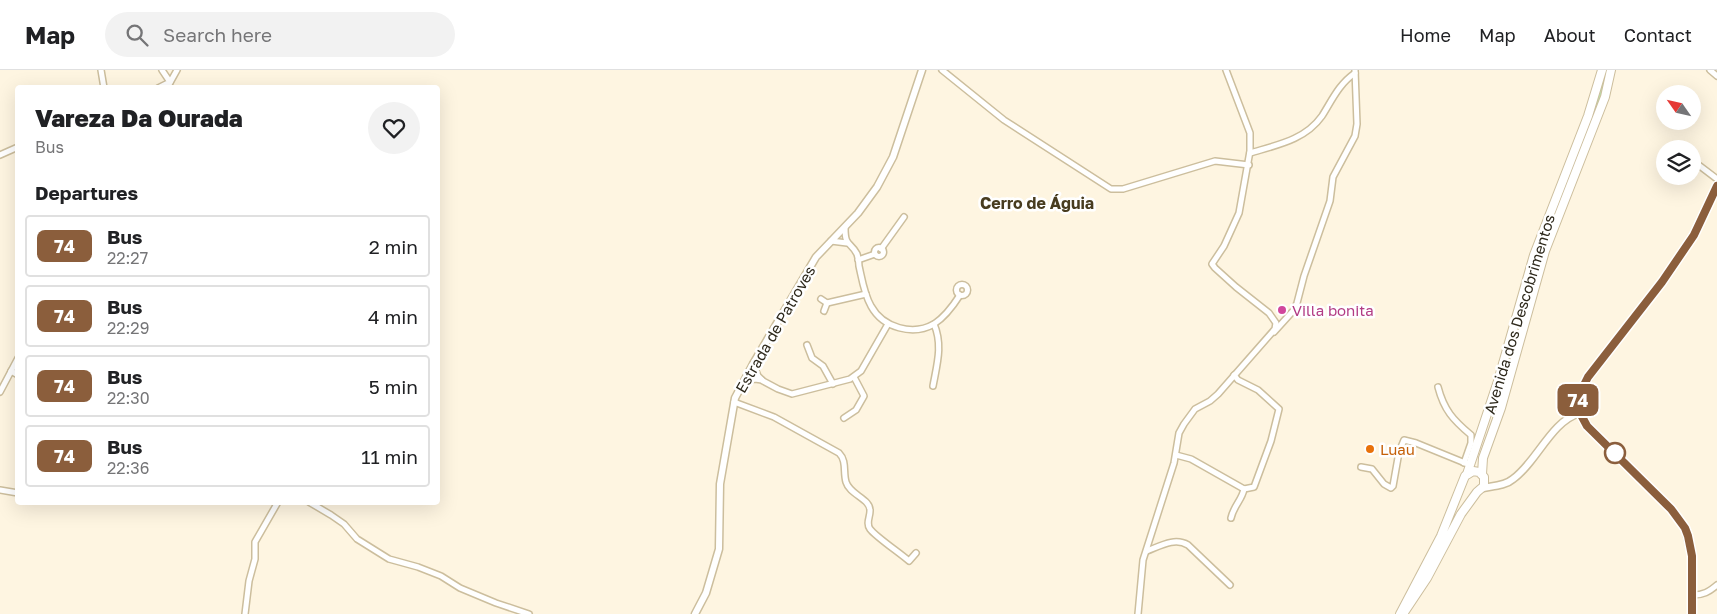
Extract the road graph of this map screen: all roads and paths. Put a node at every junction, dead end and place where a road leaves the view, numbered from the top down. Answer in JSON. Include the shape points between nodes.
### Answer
{"nodes":[{"id":1,"x":101,"y":70,"type":"edge"},
{"id":2,"x":162,"y":70,"type":"edge"},
{"id":3,"x":177,"y":70,"type":"edge"},
{"id":4,"x":922,"y":70,"type":"edge"},
{"id":5,"x":942,"y":70,"type":"edge"},
{"id":6,"x":1226,"y":70,"type":"edge"},
{"id":7,"x":1602,"y":70,"type":"edge"},
{"id":8,"x":1611,"y":70,"type":"edge"},
{"id":9,"x":1710,"y":70,"type":"edge"},
{"id":10,"x":1355,"y":72,"type":"edge"},
{"id":11,"x":1717,"y":76,"type":"edge"},
{"id":12,"x":170,"y":82,"type":"junction"},
{"id":13,"x":104,"y":85,"type":"edge"},
{"id":14,"x":164,"y":85,"type":"edge"},
{"id":15,"x":168,"y":85,"type":"edge"},
{"id":16,"x":15,"y":149,"type":"edge"},
{"id":17,"x":1250,"y":153,"type":"junction"},
{"id":18,"x":0,"y":155,"type":"edge"},
{"id":19,"x":1248,"y":165,"type":"junction"},
{"id":20,"x":1701,"y":167,"type":"edge"},
{"id":21,"x":1717,"y":179,"type":"edge"},
{"id":22,"x":1717,"y":186,"type":"edge"},
{"id":23,"x":904,"y":217,"type":"dead end"},
{"id":24,"x":845,"y":228,"type":"junction"},
{"id":25,"x":831,"y":241,"type":"junction"},
{"id":26,"x":846,"y":243,"type":"junction"},
{"id":27,"x":858,"y":260,"type":"junction"},
{"id":28,"x":866,"y":294,"type":"junction"},
{"id":29,"x":960,"y":295,"type":"dead end"},
{"id":30,"x":821,"y":299,"type":"dead end"},
{"id":31,"x":827,"y":303,"type":"junction"},
{"id":32,"x":824,"y":312,"type":"dead end"},
{"id":33,"x":1270,"y":313,"type":"junction"},
{"id":34,"x":888,"y":324,"type":"junction"},
{"id":35,"x":934,"y":324,"type":"junction"},
{"id":36,"x":1282,"y":324,"type":"junction"},
{"id":37,"x":1272,"y":334,"type":"junction"},
{"id":38,"x":807,"y":345,"type":"dead end"},
{"id":39,"x":15,"y":364,"type":"edge"},
{"id":40,"x":753,"y":364,"type":"junction"},
{"id":41,"x":11,"y":371,"type":"junction"},
{"id":42,"x":15,"y":373,"type":"edge"},
{"id":43,"x":1234,"y":375,"type":"junction"},
{"id":44,"x":854,"y":377,"type":"junction"},
{"id":45,"x":763,"y":381,"type":"junction"},
{"id":46,"x":744,"y":382,"type":"junction"},
{"id":47,"x":833,"y":384,"type":"junction"},
{"id":48,"x":933,"y":386,"type":"dead end"},
{"id":49,"x":1438,"y":387,"type":"dead end"},
{"id":50,"x":0,"y":392,"type":"edge"},
{"id":51,"x":734,"y":402,"type":"junction"},
{"id":52,"x":1580,"y":413,"type":"junction"},
{"id":53,"x":844,"y":418,"type":"dead end"},
{"id":54,"x":1176,"y":455,"type":"junction"},
{"id":55,"x":1467,"y":464,"type":"junction"},
{"id":56,"x":1361,"y":467,"type":"dead end"},
{"id":57,"x":1482,"y":474,"type":"junction"},
{"id":58,"x":1465,"y":478,"type":"junction"},
{"id":59,"x":1244,"y":489,"type":"junction"},
{"id":60,"x":0,"y":490,"type":"edge"},
{"id":61,"x":1480,"y":490,"type":"junction"},
{"id":62,"x":15,"y":492,"type":"edge"},
{"id":63,"x":276,"y":505,"type":"edge"},
{"id":64,"x":314,"y":505,"type":"edge"},
{"id":65,"x":1231,"y":518,"type":"dead end"},
{"id":66,"x":1147,"y":551,"type":"junction"},
{"id":67,"x":916,"y":553,"type":"dead end"},
{"id":68,"x":1230,"y":585,"type":"dead end"},
{"id":69,"x":1717,"y":585,"type":"edge"},
{"id":70,"x":1693,"y":595,"type":"junction"},
{"id":71,"x":245,"y":614,"type":"edge"},
{"id":72,"x":529,"y":614,"type":"edge"},
{"id":73,"x":694,"y":614,"type":"edge"},
{"id":74,"x":1138,"y":614,"type":"edge"},
{"id":75,"x":1401,"y":614,"type":"edge"},
{"id":76,"x":1692,"y":614,"type":"edge"}],
"edges":[{"from":1,"to":13,"type":"street"},
{"from":2,"to":12,"type":"street"},
{"from":3,"to":12,"type":"street"},
{"from":4,"to":24,"type":"street","name":"Estrada de Patroves","via":[[893,157],[868,202]]},
{"from":5,"to":19,"type":"street","via":[[1004,120],[1110,188],[1123,189],[1215,161]]},
{"from":6,"to":17,"type":"street","via":[[1250,133]]},
{"from":7,"to":55,"type":"main road","name":"Avenida dos Descobrimentos","via":[[1588,116],[1534,255],[1495,390]]},
{"from":8,"to":57,"type":"main road","name":"Avenida dos Descobrimentos","via":[[1605,97],[1545,251],[1501,408],[1483,458]]},
{"from":9,"to":11,"type":"street"},
{"from":10,"to":17,"type":"street","via":[[1311,128],[1296,138]]},
{"from":10,"to":36,"type":"street","via":[[1355,136],[1333,177],[1330,201],[1301,292],[1294,310]]},
{"from":12,"to":14,"type":"street"},
{"from":12,"to":15,"type":"street"},
{"from":16,"to":18,"type":"street"},
{"from":17,"to":19,"type":"street"},
{"from":19,"to":33,"type":"street","via":[[1239,213],[1212,264]]},
{"from":20,"to":21,"type":"street"},
{"from":22,"to":52,"type":"street","via":[[1694,235],[1588,377],[1578,397]]},
{"from":23,"to":27,"type":"street","via":[[881,248],[882,256],[875,254]]},
{"from":24,"to":25,"type":"street","name":"Estrada de Patroves"},
{"from":24,"to":26,"type":"street"},
{"from":25,"to":26,"type":"street"},
{"from":25,"to":40,"type":"street","name":"Estrada de Patroves","via":[[816,257]]},
{"from":26,"to":27,"type":"street"},
{"from":27,"to":28,"type":"street"},
{"from":28,"to":31,"type":"street"},
{"from":28,"to":34,"type":"street","via":[[871,307]]},
{"from":29,"to":35,"type":"street"},
{"from":30,"to":31,"type":"street"},
{"from":31,"to":32,"type":"street"},
{"from":33,"to":36,"type":"street"},
{"from":33,"to":37,"type":"street","via":[[1276,323]]},
{"from":34,"to":35,"type":"street","via":[[913,330]]},
{"from":34,"to":44,"type":"street","via":[[861,371]]},
{"from":35,"to":48,"type":"street","via":[[940,342]]},
{"from":36,"to":37,"type":"street"},
{"from":37,"to":43,"type":"street"},
{"from":38,"to":47,"type":"street","via":[[812,358],[824,366]]},
{"from":39,"to":41,"type":"street"},
{"from":40,"to":45,"type":"street"},
{"from":40,"to":46,"type":"street","name":"Estrada de Patroves"},
{"from":41,"to":42,"type":"street"},
{"from":41,"to":50,"type":"street"},
{"from":43,"to":54,"type":"street","via":[[1218,394],[1189,416],[1179,433]]},
{"from":43,"to":59,"type":"street","via":[[1279,409],[1261,472],[1254,487]]},
{"from":44,"to":47,"type":"street"},
{"from":44,"to":53,"type":"street","via":[[864,396],[856,410]]},
{"from":45,"to":46,"type":"street"},
{"from":45,"to":47,"type":"street","via":[[792,394]]},
{"from":46,"to":51,"type":"street","name":"Estrada de Patroves"},
{"from":49,"to":55,"type":"street","via":[[1448,412],[1471,435]]},
{"from":51,"to":67,"type":"street","via":[[774,417],[839,453],[845,464],[849,488],[870,508],[870,529],[909,560]]},
{"from":51,"to":73,"type":"street","name":"Estrada de Patroves","via":[[720,484],[719,549],[706,593]]},
{"from":52,"to":61,"type":"street","via":[[1559,426],[1510,482]]},
{"from":52,"to":70,"type":"street","via":[[1587,426],[1680,519],[1691,546]]},
{"from":54,"to":59,"type":"street","via":[[1190,459]]},
{"from":54,"to":66,"type":"street"},
{"from":55,"to":56,"type":"street","via":[[1404,440],[1391,488],[1372,469]]},
{"from":55,"to":58,"type":"main road","name":"Avenida dos Descobrimentos"},
{"from":57,"to":58,"type":"main road","via":[[1476,471]]},
{"from":57,"to":61,"type":"main road","via":[[1485,480]]},
{"from":58,"to":61,"type":"main road","via":[[1468,490]]},
{"from":58,"to":75,"type":"main road","name":"Avenida dos Descobrimentos","via":[[1441,536]]},
{"from":59,"to":65,"type":"street","via":[[1233,507]]},
{"from":60,"to":62,"type":"street"},
{"from":61,"to":75,"type":"main road","via":[[1461,514],[1427,578]]},
{"from":63,"to":71,"type":"street","via":[[256,542]]},
{"from":64,"to":72,"type":"street","via":[[389,559],[441,576],[460,588]]},
{"from":66,"to":68,"type":"street","via":[[1182,541]]},
{"from":66,"to":74,"type":"street","via":[[1143,560]]},
{"from":69,"to":70,"type":"street","via":[[1709,592]]},
{"from":70,"to":76,"type":"street"}]}
